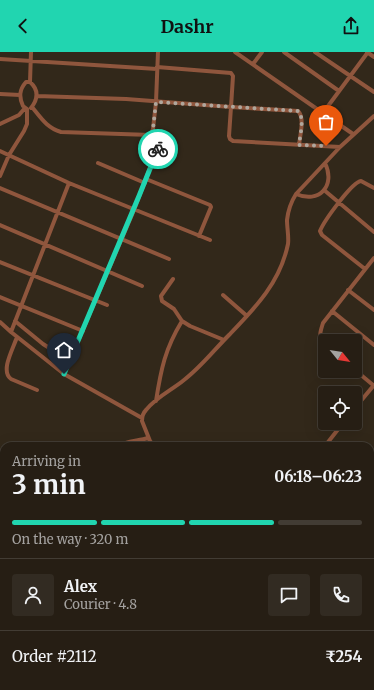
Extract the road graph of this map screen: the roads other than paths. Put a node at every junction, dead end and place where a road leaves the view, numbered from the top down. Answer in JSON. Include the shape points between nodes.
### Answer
{"nodes":[{"id":1,"x":31,"y":52,"type":"edge"},
{"id":2,"x":158,"y":52,"type":"edge"},
{"id":3,"x":235,"y":52,"type":"edge"},
{"id":4,"x":262,"y":52,"type":"edge"},
{"id":5,"x":284,"y":52,"type":"edge"},
{"id":6,"x":315,"y":52,"type":"edge"},
{"id":7,"x":368,"y":52,"type":"edge"},
{"id":8,"x":374,"y":57,"type":"edge"},
{"id":9,"x":0,"y":59,"type":"edge"},
{"id":10,"x":31,"y":60,"type":"junction"},
{"id":11,"x":253,"y":64,"type":"junction"},
{"id":12,"x":157,"y":68,"type":"junction"},
{"id":13,"x":350,"y":76,"type":"junction"},
{"id":14,"x":30,"y":82,"type":"junction"},
{"id":15,"x":339,"y":91,"type":"junction"},
{"id":16,"x":374,"y":92,"type":"edge"},
{"id":17,"x":0,"y":94,"type":"edge"},
{"id":18,"x":20,"y":96,"type":"junction"},
{"id":19,"x":37,"y":96,"type":"junction"},
{"id":20,"x":156,"y":102,"type":"junction"},
{"id":21,"x":232,"y":107,"type":"junction"},
{"id":22,"x":28,"y":108,"type":"junction"},
{"id":23,"x":324,"y":112,"type":"junction"},
{"id":24,"x":374,"y":116,"type":"edge"},
{"id":25,"x":317,"y":121,"type":"dead end"},
{"id":26,"x":0,"y":124,"type":"edge"},
{"id":27,"x":353,"y":134,"type":"junction"},
{"id":28,"x":152,"y":135,"type":"junction"},
{"id":29,"x":299,"y":145,"type":"junction"},
{"id":30,"x":340,"y":146,"type":"junction"},
{"id":31,"x":0,"y":152,"type":"edge"},
{"id":32,"x":9,"y":155,"type":"junction"},
{"id":33,"x":98,"y":163,"type":"dead end"},
{"id":34,"x":325,"y":163,"type":"junction"},
{"id":35,"x":0,"y":176,"type":"edge"},
{"id":36,"x":146,"y":180,"type":"junction"},
{"id":37,"x":69,"y":183,"type":"junction"},
{"id":38,"x":0,"y":188,"type":"edge"},
{"id":39,"x":374,"y":188,"type":"edge"},
{"id":40,"x":324,"y":190,"type":"junction"},
{"id":41,"x":296,"y":194,"type":"junction"},
{"id":42,"x":339,"y":203,"type":"junction"},
{"id":43,"x":134,"y":210,"type":"junction"},
{"id":44,"x":57,"y":212,"type":"junction"},
{"id":45,"x":0,"y":225,"type":"edge"},
{"id":46,"x":374,"y":232,"type":"edge"},
{"id":47,"x":199,"y":236,"type":"junction"},
{"id":48,"x":121,"y":239,"type":"junction"},
{"id":49,"x":210,"y":240,"type":"dead end"},
{"id":50,"x":45,"y":244,"type":"junction"},
{"id":51,"x":374,"y":258,"type":"edge"},
{"id":52,"x":169,"y":260,"type":"dead end"},
{"id":53,"x":0,"y":262,"type":"edge"},
{"id":54,"x":365,"y":269,"type":"junction"},
{"id":55,"x":107,"y":271,"type":"junction"},
{"id":56,"x":33,"y":276,"type":"junction"},
{"id":57,"x":173,"y":278,"type":"dead end"},
{"id":58,"x":142,"y":286,"type":"dead end"},
{"id":59,"x":348,"y":290,"type":"junction"},
{"id":60,"x":223,"y":295,"type":"dead end"},
{"id":61,"x":0,"y":297,"type":"edge"},
{"id":62,"x":95,"y":300,"type":"junction"},
{"id":63,"x":107,"y":305,"type":"dead end"},
{"id":64,"x":20,"y":306,"type":"junction"},
{"id":65,"x":374,"y":310,"type":"edge"},
{"id":66,"x":332,"y":311,"type":"junction"},
{"id":67,"x":247,"y":316,"type":"junction"},
{"id":68,"x":15,"y":321,"type":"junction"},
{"id":69,"x":182,"y":321,"type":"junction"},
{"id":70,"x":0,"y":322,"type":"edge"},
{"id":71,"x":83,"y":330,"type":"junction"},
{"id":72,"x":11,"y":332,"type":"junction"},
{"id":73,"x":320,"y":334,"type":"edge"},
{"id":74,"x":17,"y":337,"type":"junction"},
{"id":75,"x":224,"y":340,"type":"junction"},
{"id":76,"x":374,"y":345,"type":"edge"},
{"id":77,"x":70,"y":361,"type":"junction"},
{"id":78,"x":64,"y":374,"type":"junction"},
{"id":79,"x":362,"y":377,"type":"edge"},
{"id":80,"x":372,"y":386,"type":"edge"},
{"id":81,"x":37,"y":390,"type":"dead end"},
{"id":82,"x":362,"y":399,"type":"edge"},
{"id":83,"x":156,"y":401,"type":"junction"},
{"id":84,"x":142,"y":418,"type":"junction"},
{"id":85,"x":338,"y":430,"type":"edge"},
{"id":86,"x":148,"y":438,"type":"junction"},
{"id":87,"x":135,"y":442,"type":"edge"},
{"id":88,"x":151,"y":442,"type":"edge"},
{"id":89,"x":328,"y":442,"type":"edge"}],
"edges":[{"from":1,"to":10,"type":"street"},
{"from":2,"to":12,"type":"street"},
{"from":3,"to":11,"type":"street"},
{"from":4,"to":11,"type":"street"},
{"from":5,"to":15,"type":"street"},
{"from":6,"to":13,"type":"street"},
{"from":7,"to":8,"type":"street"},
{"from":7,"to":13,"type":"street"},
{"from":9,"to":10,"type":"street"},
{"from":10,"to":12,"type":"street"},
{"from":10,"to":14,"type":"street"},
{"from":11,"to":23,"type":"street"},
{"from":12,"to":20,"type":"street"},
{"from":12,"to":21,"type":"street","via":[[231,73]]},
{"from":13,"to":15,"type":"street"},
{"from":13,"to":16,"type":"street"},
{"from":14,"to":18,"type":"street","via":[[26,82],[22,87]]},
{"from":14,"to":19,"type":"street","via":[[35,86]]},
{"from":15,"to":23,"type":"street"},
{"from":17,"to":18,"type":"street"},
{"from":18,"to":22,"type":"street","via":[[22,106]]},
{"from":19,"to":20,"type":"street"},
{"from":19,"to":22,"type":"street"},
{"from":20,"to":21,"type":"street"},
{"from":20,"to":28,"type":"street"},
{"from":21,"to":29,"type":"street","via":[[298,111],[301,114]]},
{"from":21,"to":29,"type":"street","via":[[229,136],[233,141]]},
{"from":22,"to":26,"type":"street","via":[[20,115]]},
{"from":22,"to":28,"type":"street","via":[[53,130],[61,132]]},
{"from":22,"to":32,"type":"street","via":[[27,124]]},
{"from":23,"to":25,"type":"street"},
{"from":23,"to":27,"type":"street"},
{"from":24,"to":27,"type":"street"},
{"from":27,"to":30,"type":"street"},
{"from":28,"to":36,"type":"street","via":[[159,139],[159,144]]},
{"from":29,"to":30,"type":"street"},
{"from":30,"to":34,"type":"street"},
{"from":31,"to":32,"type":"street"},
{"from":32,"to":35,"type":"street"},
{"from":32,"to":37,"type":"street"},
{"from":33,"to":36,"type":"street"},
{"from":34,"to":40,"type":"street","via":[[329,177]]},
{"from":34,"to":41,"type":"street"},
{"from":36,"to":43,"type":"street"},
{"from":36,"to":47,"type":"street","via":[[210,205]]},
{"from":37,"to":43,"type":"street"},
{"from":37,"to":44,"type":"street"},
{"from":38,"to":44,"type":"street"},
{"from":39,"to":42,"type":"street","via":[[358,182]]},
{"from":40,"to":41,"type":"street","via":[[311,198],[303,198]]},
{"from":40,"to":42,"type":"street"},
{"from":41,"to":67,"type":"street","via":[[289,208],[288,242],[277,276]]},
{"from":42,"to":46,"type":"street"},
{"from":42,"to":54,"type":"street","via":[[320,232]]},
{"from":43,"to":47,"type":"street"},
{"from":43,"to":48,"type":"street"},
{"from":44,"to":48,"type":"street"},
{"from":44,"to":50,"type":"street"},
{"from":45,"to":50,"type":"street"},
{"from":47,"to":49,"type":"street"},
{"from":48,"to":52,"type":"street"},
{"from":48,"to":55,"type":"street"},
{"from":50,"to":55,"type":"street"},
{"from":50,"to":56,"type":"street"},
{"from":51,"to":54,"type":"street"},
{"from":53,"to":56,"type":"street"},
{"from":54,"to":59,"type":"street"},
{"from":55,"to":58,"type":"street"},
{"from":55,"to":62,"type":"street"},
{"from":56,"to":62,"type":"street"},
{"from":56,"to":64,"type":"street"},
{"from":57,"to":69,"type":"street","via":[[161,299],[178,313]]},
{"from":59,"to":65,"type":"street"},
{"from":59,"to":66,"type":"street"},
{"from":60,"to":67,"type":"street"},
{"from":61,"to":64,"type":"street"},
{"from":62,"to":63,"type":"street"},
{"from":62,"to":71,"type":"street"},
{"from":64,"to":68,"type":"street"},
{"from":64,"to":71,"type":"street"},
{"from":66,"to":73,"type":"street","via":[[323,323]]},
{"from":66,"to":76,"type":"street"},
{"from":67,"to":75,"type":"street"},
{"from":68,"to":72,"type":"street"},
{"from":68,"to":77,"type":"street","via":[[43,344]]},
{"from":69,"to":75,"type":"street"},
{"from":69,"to":83,"type":"street","via":[[172,338],[161,367]]},
{"from":70,"to":72,"type":"street"},
{"from":71,"to":77,"type":"street"},
{"from":72,"to":74,"type":"street"},
{"from":74,"to":78,"type":"street"},
{"from":74,"to":81,"type":"street","via":[[5,373],[10,379]]},
{"from":75,"to":83,"type":"street","via":[[202,364]]},
{"from":77,"to":78,"type":"street"},
{"from":78,"to":84,"type":"street"},
{"from":79,"to":80,"type":"street"},
{"from":80,"to":82,"type":"street"},
{"from":83,"to":84,"type":"street","via":[[145,410]]},
{"from":84,"to":86,"type":"street"},
{"from":85,"to":89,"type":"street"},
{"from":86,"to":87,"type":"street"},
{"from":86,"to":88,"type":"street"}]}
